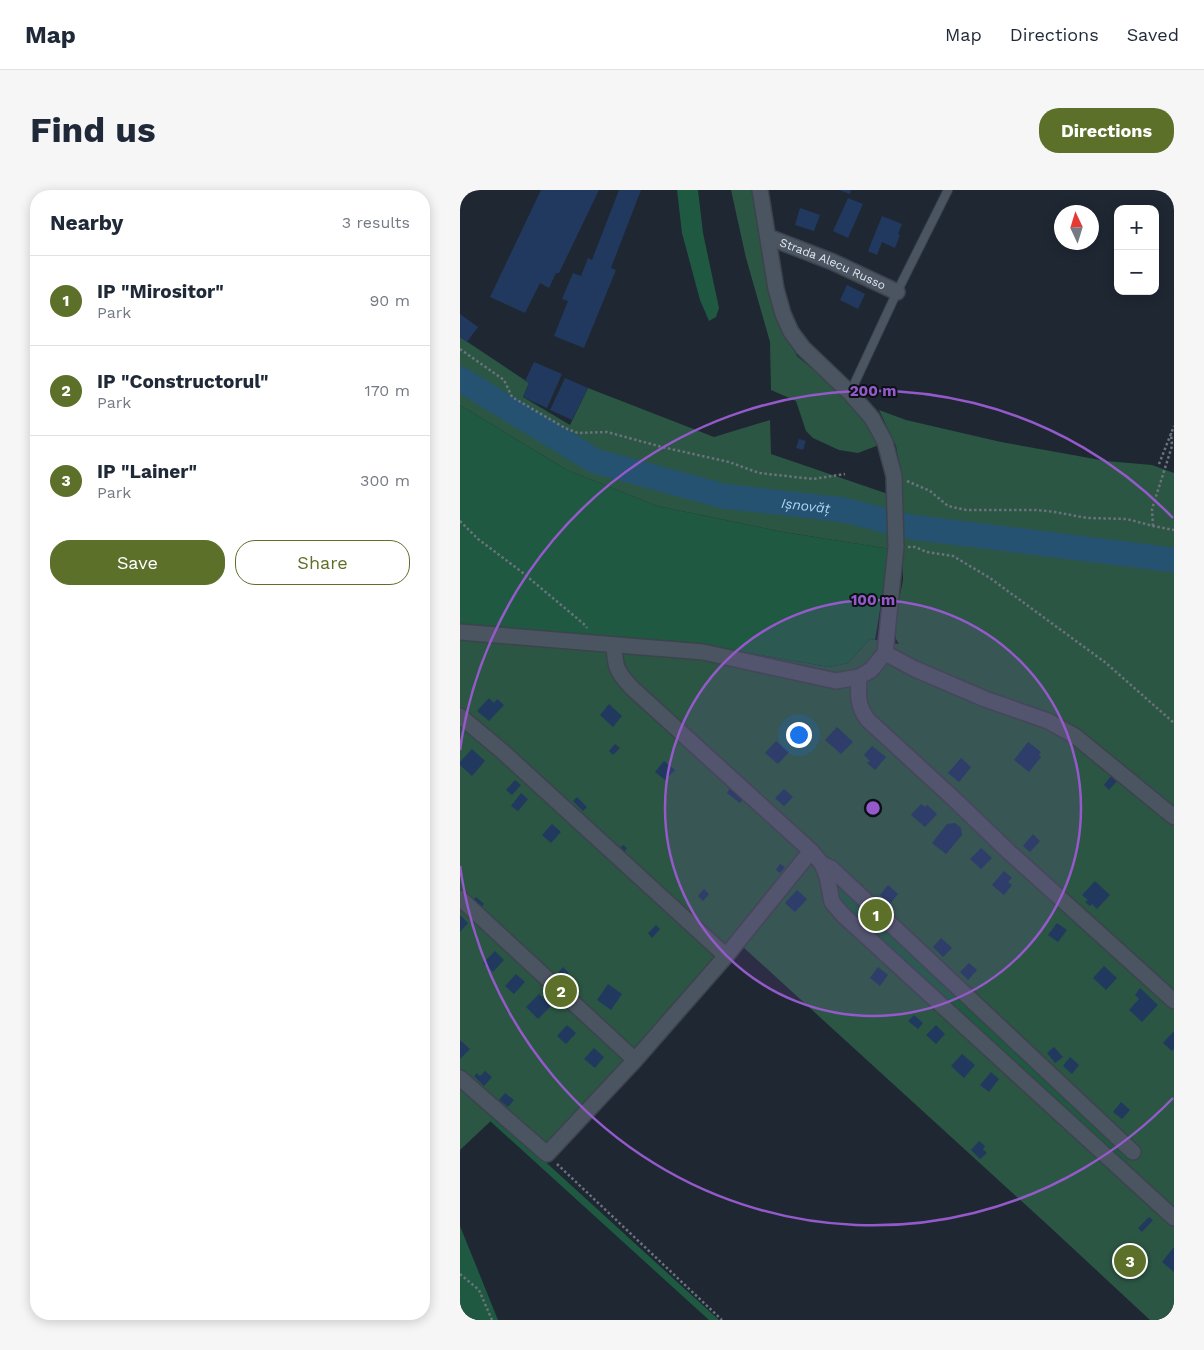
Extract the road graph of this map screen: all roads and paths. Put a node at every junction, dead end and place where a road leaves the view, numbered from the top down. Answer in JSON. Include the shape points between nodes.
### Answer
{"nodes":[{"id":1,"x":760,"y":190,"type":"edge"},
{"id":2,"x":948,"y":190,"type":"edge"},
{"id":3,"x":768,"y":237,"type":"junction"},
{"id":4,"x":897,"y":292,"type":"junction"},
{"id":5,"x":460,"y":348,"type":"edge"},
{"id":6,"x":850,"y":393,"type":"junction"},
{"id":7,"x":1174,"y":426,"type":"edge"},
{"id":8,"x":1171,"y":433,"type":"junction"},
{"id":9,"x":1158,"y":464,"type":"dead end"},
{"id":10,"x":845,"y":474,"type":"dead end"},
{"id":11,"x":894,"y":476,"type":"junction"},
{"id":12,"x":460,"y":521,"type":"edge"},
{"id":13,"x":1153,"y":526,"type":"junction"},
{"id":14,"x":1174,"y":530,"type":"edge"},
{"id":15,"x":896,"y":547,"type":"junction"},
{"id":16,"x":460,"y":632,"type":"edge"},
{"id":17,"x":594,"y":642,"type":"junction"},
{"id":18,"x":614,"y":645,"type":"junction"},
{"id":19,"x":885,"y":653,"type":"junction"},
{"id":20,"x":859,"y":677,"type":"junction"},
{"id":21,"x":460,"y":716,"type":"edge"},
{"id":22,"x":1174,"y":723,"type":"edge"},
{"id":23,"x":1174,"y":817,"type":"edge"},
{"id":24,"x":811,"y":850,"type":"junction"},
{"id":25,"x":822,"y":864,"type":"junction"},
{"id":26,"x":460,"y":898,"type":"edge"},
{"id":27,"x":726,"y":956,"type":"junction"},
{"id":28,"x":1174,"y":1001,"type":"edge"},
{"id":29,"x":635,"y":1060,"type":"junction"},
{"id":30,"x":460,"y":1078,"type":"edge"},
{"id":31,"x":1133,"y":1152,"type":"dead end"},
{"id":32,"x":547,"y":1154,"type":"junction"},
{"id":33,"x":1174,"y":1218,"type":"edge"},
{"id":34,"x":460,"y":1274,"type":"edge"},
{"id":35,"x":492,"y":1320,"type":"edge"},
{"id":36,"x":722,"y":1320,"type":"edge"}],
"edges":[{"from":1,"to":3,"type":"street"},
{"from":2,"to":4,"type":"lane"},
{"from":3,"to":4,"type":"street","name":"Strada Alecu Russo"},
{"from":3,"to":6,"type":"street","via":[[776,289],[791,332]]},
{"from":4,"to":6,"type":"lane"},
{"from":5,"to":10,"type":"path","via":[[504,380],[512,397],[578,433],[607,432],[729,462],[760,473],[813,479]]},
{"from":6,"to":11,"type":"street","via":[[872,418],[885,442]]},
{"from":7,"to":8,"type":"path"},
{"from":8,"to":9,"type":"path"},
{"from":8,"to":13,"type":"path","via":[[1172,446],[1152,509]]},
{"from":11,"to":13,"type":"path","via":[[930,491],[948,506],[966,510],[1036,510],[1087,518],[1127,519]]},
{"from":11,"to":15,"type":"street"},
{"from":12,"to":17,"type":"path","via":[[478,540],[585,625]]},
{"from":13,"to":14,"type":"path"},
{"from":15,"to":19,"type":"street"},
{"from":15,"to":22,"type":"path","via":[[953,556],[990,578],[1106,663]]},
{"from":16,"to":17,"type":"street"},
{"from":17,"to":18,"type":"street"},
{"from":18,"to":20,"type":"street","via":[[703,652],[836,681]]},
{"from":18,"to":24,"type":"street","via":[[619,674],[632,688]]},
{"from":19,"to":20,"type":"street","via":[[872,670]]},
{"from":19,"to":23,"type":"street","via":[[985,699],[1048,721],[1075,736]]},
{"from":20,"to":28,"type":"street","via":[[859,705],[868,720]]},
{"from":21,"to":27,"type":"street"},
{"from":24,"to":25,"type":"street"},
{"from":24,"to":27,"type":"street"},
{"from":25,"to":31,"type":"street","via":[[831,868]]},
{"from":25,"to":33,"type":"street","via":[[832,902],[843,915]]},
{"from":26,"to":29,"type":"street"},
{"from":27,"to":29,"type":"street"},
{"from":29,"to":32,"type":"street"},
{"from":30,"to":32,"type":"street"},
{"from":32,"to":36,"type":"path"},
{"from":34,"to":35,"type":"path","via":[[479,1290]]}]}
